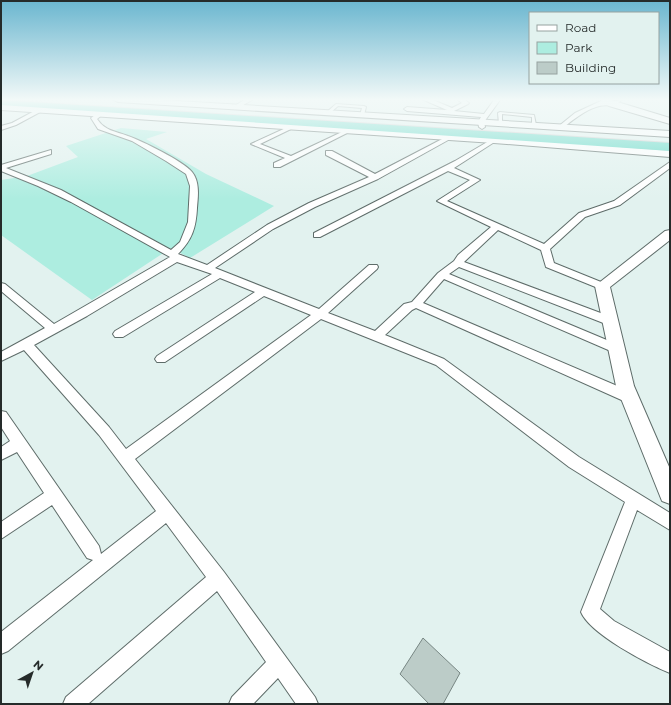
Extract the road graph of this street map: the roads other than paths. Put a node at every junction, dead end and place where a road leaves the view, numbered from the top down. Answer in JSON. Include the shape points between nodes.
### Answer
{"nodes":[{"id":1,"x":114,"y":133,"type":"edge"},
{"id":2,"x":279,"y":133,"type":"edge"},
{"id":3,"x":344,"y":133,"type":"edge"},
{"id":4,"x":361,"y":133,"type":"edge"},
{"id":5,"x":439,"y":133,"type":"edge"},
{"id":6,"x":596,"y":133,"type":"edge"},
{"id":7,"x":655,"y":133,"type":"edge"},
{"id":8,"x":670,"y":134,"type":"edge"},
{"id":9,"x":448,"y":138,"type":"junction"},
{"id":10,"x":494,"y":140,"type":"junction"},
{"id":11,"x":670,"y":140,"type":"edge"},
{"id":12,"x":670,"y":147,"type":"edge"},
{"id":13,"x":48,"y":152,"type":"dead end"},
{"id":14,"x":329,"y":153,"type":"dead end"},
{"id":15,"x":670,"y":154,"type":"edge"},
{"id":16,"x":291,"y":158,"type":"junction"},
{"id":17,"x":670,"y":164,"type":"edge"},
{"id":18,"x":277,"y":165,"type":"dead end"},
{"id":19,"x":448,"y":168,"type":"junction"},
{"id":20,"x":3,"y":170,"type":"edge"},
{"id":21,"x":375,"y":177,"type":"junction"},
{"id":22,"x":497,"y":226,"type":"junction"},
{"id":23,"x":670,"y":234,"type":"edge"},
{"id":24,"x":317,"y":235,"type":"dead end"},
{"id":25,"x":545,"y":248,"type":"junction"},
{"id":26,"x":174,"y":256,"type":"junction"},
{"id":27,"x":458,"y":263,"type":"junction"},
{"id":28,"x":373,"y":267,"type":"dead end"},
{"id":29,"x":208,"y":269,"type":"junction"},
{"id":30,"x":219,"y":274,"type":"junction"},
{"id":31,"x":442,"y":275,"type":"junction"},
{"id":32,"x":1,"y":286,"type":"edge"},
{"id":33,"x":602,"y":286,"type":"junction"},
{"id":34,"x":264,"y":291,"type":"junction"},
{"id":35,"x":416,"y":304,"type":"junction"},
{"id":36,"x":321,"y":313,"type":"junction"},
{"id":37,"x":610,"y":321,"type":"junction"},
{"id":38,"x":53,"y":329,"type":"junction"},
{"id":39,"x":119,"y":334,"type":"dead end"},
{"id":40,"x":377,"y":336,"type":"junction"},
{"id":41,"x":26,"y":344,"type":"junction"},
{"id":42,"x":617,"y":349,"type":"junction"},
{"id":43,"x":1,"y":357,"type":"edge"},
{"id":44,"x":161,"y":360,"type":"dead end"},
{"id":45,"x":631,"y":398,"type":"junction"},
{"id":46,"x":1,"y":416,"type":"edge"},
{"id":47,"x":18,"y":444,"type":"junction"},
{"id":48,"x":1,"y":454,"type":"edge"},
{"id":49,"x":125,"y":458,"type":"junction"},
{"id":50,"x":664,"y":470,"type":"edge"},
{"id":51,"x":670,"y":494,"type":"edge"},
{"id":52,"x":54,"y":495,"type":"junction"},
{"id":53,"x":634,"y":499,"type":"junction"},
{"id":54,"x":167,"y":512,"type":"junction"},
{"id":55,"x":670,"y":522,"type":"edge"},
{"id":56,"x":1,"y":531,"type":"edge"},
{"id":57,"x":93,"y":552,"type":"dead end"},
{"id":58,"x":218,"y":578,"type":"junction"},
{"id":59,"x":1,"y":644,"type":"edge"},
{"id":60,"x":279,"y":663,"type":"junction"},
{"id":61,"x":670,"y":663,"type":"edge"},
{"id":62,"x":73,"y":704,"type":"edge"},
{"id":63,"x":239,"y":704,"type":"edge"},
{"id":64,"x":308,"y":704,"type":"edge"}],
"edges":[{"from":1,"to":26,"type":"street","via":[[134,140],[190,173],[194,186],[192,222],[184,243]]},
{"from":2,"to":16,"type":"street","via":[[254,144]]},
{"from":3,"to":16,"type":"street"},
{"from":4,"to":9,"type":"street"},
{"from":5,"to":12,"type":"highway"},
{"from":6,"to":11,"type":"highway"},
{"from":7,"to":8,"type":"street"},
{"from":9,"to":10,"type":"street"},
{"from":9,"to":21,"type":"street"},
{"from":10,"to":15,"type":"street"},
{"from":10,"to":19,"type":"street"},
{"from":13,"to":20,"type":"street"},
{"from":14,"to":21,"type":"street"},
{"from":16,"to":18,"type":"street"},
{"from":17,"to":25,"type":"street","via":[[617,203],[582,216]]},
{"from":19,"to":22,"type":"street","via":[[476,180],[441,201]]},
{"from":19,"to":24,"type":"street"},
{"from":20,"to":26,"type":"street","via":[[40,183]]},
{"from":21,"to":29,"type":"street","via":[[312,205],[270,228]]},
{"from":22,"to":25,"type":"street"},
{"from":22,"to":27,"type":"street","via":[[461,257]]},
{"from":23,"to":33,"type":"street"},
{"from":25,"to":33,"type":"street","via":[[549,265]]},
{"from":26,"to":29,"type":"street"},
{"from":26,"to":38,"type":"street"},
{"from":27,"to":31,"type":"street"},
{"from":27,"to":37,"type":"street"},
{"from":28,"to":36,"type":"street"},
{"from":29,"to":30,"type":"street"},
{"from":30,"to":34,"type":"street"},
{"from":30,"to":39,"type":"street"},
{"from":31,"to":35,"type":"street"},
{"from":31,"to":42,"type":"street"},
{"from":32,"to":38,"type":"street"},
{"from":33,"to":37,"type":"street"},
{"from":34,"to":36,"type":"street"},
{"from":34,"to":44,"type":"street"},
{"from":35,"to":40,"type":"street","via":[[408,306]]},
{"from":35,"to":45,"type":"street"},
{"from":36,"to":40,"type":"street"},
{"from":36,"to":49,"type":"street"},
{"from":37,"to":42,"type":"street"},
{"from":38,"to":41,"type":"street"},
{"from":40,"to":53,"type":"street","via":[[440,362],[574,462]]},
{"from":41,"to":43,"type":"street"},
{"from":41,"to":49,"type":"street"},
{"from":42,"to":45,"type":"street","via":[[625,386]]},
{"from":45,"to":50,"type":"street"},
{"from":46,"to":47,"type":"street"},
{"from":47,"to":48,"type":"street"},
{"from":47,"to":52,"type":"street"},
{"from":49,"to":54,"type":"street"},
{"from":50,"to":51,"type":"street"},
{"from":52,"to":56,"type":"street"},
{"from":52,"to":57,"type":"street"},
{"from":53,"to":55,"type":"street"},
{"from":53,"to":61,"type":"street","via":[[590,612],[607,628]]},
{"from":54,"to":58,"type":"street"},
{"from":54,"to":59,"type":"street"},
{"from":58,"to":60,"type":"street"},
{"from":58,"to":62,"type":"street"},
{"from":60,"to":63,"type":"street"},
{"from":60,"to":64,"type":"street"}]}
